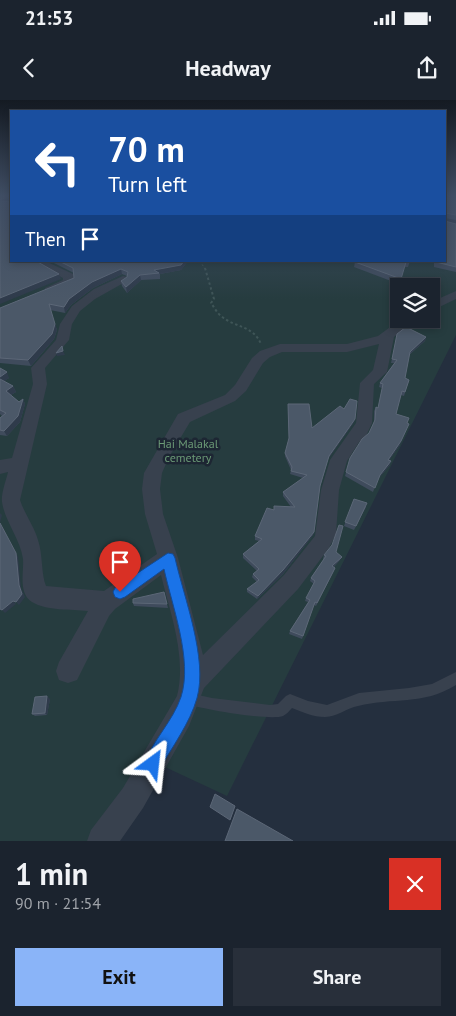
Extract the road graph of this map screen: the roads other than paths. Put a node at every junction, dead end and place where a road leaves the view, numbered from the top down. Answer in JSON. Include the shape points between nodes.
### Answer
{"nodes":[{"id":1,"x":38,"y":262,"type":"edge"},
{"id":2,"x":124,"y":279,"type":"edge"},
{"id":3,"x":456,"y":294,"type":"edge"},
{"id":4,"x":34,"y":296,"type":"edge"},
{"id":5,"x":440,"y":302,"type":"edge"},
{"id":6,"x":396,"y":328,"type":"edge"},
{"id":7,"x":388,"y":337,"type":"junction"},
{"id":8,"x":20,"y":463,"type":"junction"},
{"id":9,"x":0,"y":467,"type":"edge"},
{"id":10,"x":168,"y":558,"type":"junction"},
{"id":11,"x":107,"y":602,"type":"junction"},
{"id":12,"x":68,"y":671,"type":"dead end"},
{"id":13,"x":456,"y":678,"type":"edge"},
{"id":14,"x":191,"y":690,"type":"junction"},
{"id":15,"x":102,"y":841,"type":"edge"}],
"edges":[{"from":1,"to":4,"type":"street","via":[[70,279]]},
{"from":2,"to":8,"type":"street","via":[[90,296],[79,306],[66,323],[61,343],[38,368],[40,384]]},
{"from":3,"to":5,"type":"street"},
{"from":6,"to":7,"type":"street"},
{"from":7,"to":10,"type":"street","via":[[347,348],[280,348],[264,354],[241,388],[230,398],[184,418],[161,457],[152,489],[154,514]]},
{"from":7,"to":14,"type":"street","via":[[380,372],[366,388],[364,422],[339,460],[330,490],[326,534],[322,542],[291,582]]},
{"from":8,"to":9,"type":"street"},
{"from":8,"to":11,"type":"street","via":[[11,500],[16,518],[28,538],[33,559],[34,590],[48,597]]},
{"from":10,"to":11,"type":"street"},
{"from":10,"to":14,"type":"street","via":[[192,660]]},
{"from":11,"to":12,"type":"street"},
{"from":13,"to":14,"type":"lane","via":[[422,694],[359,699],[328,711],[307,708],[290,700],[281,710],[270,711],[212,704]]},
{"from":14,"to":15,"type":"street","via":[[133,798]]}]}
